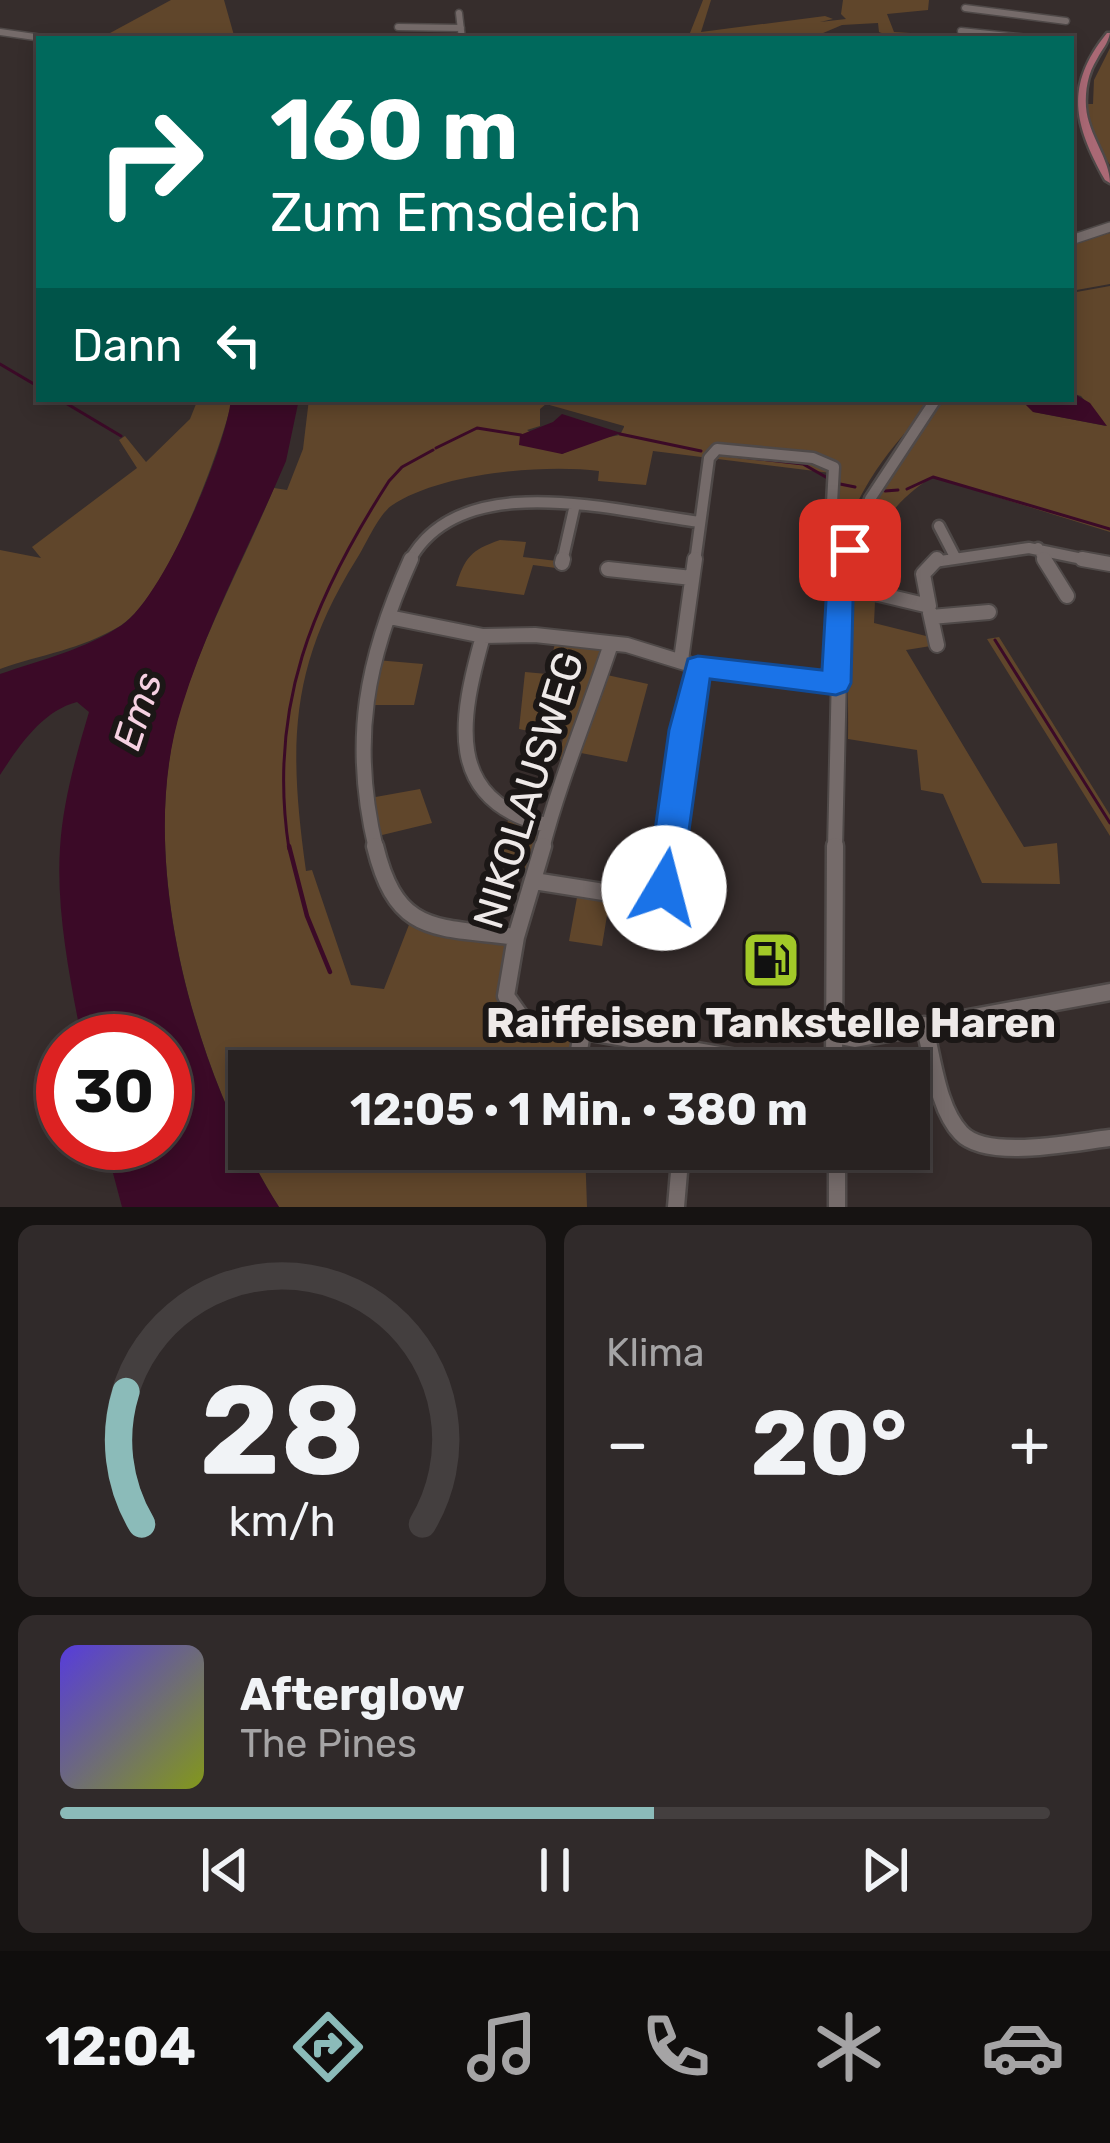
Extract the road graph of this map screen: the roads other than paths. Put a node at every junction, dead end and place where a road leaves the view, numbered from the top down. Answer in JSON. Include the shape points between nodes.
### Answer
{"nodes":[{"id":1,"x":965,"y":4,"type":"edge"},
{"id":2,"x":459,"y":13,"type":"dead end"},
{"id":3,"x":1066,"y":21,"type":"dead end"},
{"id":4,"x":398,"y":27,"type":"dead end"},
{"id":5,"x":461,"y":28,"type":"junction"},
{"id":6,"x":0,"y":32,"type":"edge"},
{"id":7,"x":962,"y":35,"type":"edge"},
{"id":8,"x":1110,"y":35,"type":"edge"},
{"id":9,"x":462,"y":36,"type":"edge"},
{"id":10,"x":36,"y":37,"type":"edge"},
{"id":11,"x":1110,"y":180,"type":"edge"},
{"id":12,"x":1107,"y":229,"type":"edge"},
{"id":13,"x":1074,"y":230,"type":"edge"},
{"id":14,"x":1083,"y":235,"type":"junction"},
{"id":15,"x":1074,"y":238,"type":"edge"},
{"id":16,"x":934,"y":402,"type":"edge"},
{"id":17,"x":574,"y":509,"type":"junction"},
{"id":18,"x":700,"y":522,"type":"junction"},
{"id":19,"x":939,"y":526,"type":"dead end"},
{"id":20,"x":1038,"y":548,"type":"junction"},
{"id":21,"x":850,"y":550,"type":"junction"},
{"id":22,"x":954,"y":555,"type":"junction"},
{"id":23,"x":562,"y":563,"type":"dead end"},
{"id":24,"x":1110,"y":564,"type":"edge"},
{"id":25,"x":608,"y":569,"type":"dead end"},
{"id":26,"x":692,"y":578,"type":"junction"},
{"id":27,"x":842,"y":585,"type":"junction"},
{"id":28,"x":1067,"y":596,"type":"dead end"},
{"id":29,"x":930,"y":612,"type":"junction"},
{"id":30,"x":989,"y":612,"type":"dead end"},
{"id":31,"x":389,"y":617,"type":"junction"},
{"id":32,"x":482,"y":636,"type":"junction"},
{"id":33,"x":611,"y":644,"type":"junction"},
{"id":34,"x":937,"y":645,"type":"dead end"},
{"id":35,"x":681,"y":660,"type":"junction"},
{"id":36,"x":698,"y":667,"type":"junction"},
{"id":37,"x":836,"y":683,"type":"junction"},
{"id":38,"x":547,"y":825,"type":"junction"},
{"id":39,"x":534,"y":881,"type":"junction"},
{"id":40,"x":516,"y":937,"type":"junction"},
{"id":41,"x":1110,"y":992,"type":"edge"},
{"id":42,"x":924,"y":1025,"type":"junction"},
{"id":43,"x":582,"y":1031,"type":"junction"},
{"id":44,"x":835,"y":1035,"type":"junction"},
{"id":45,"x":689,"y":1048,"type":"joint"},
{"id":46,"x":579,"y":1050,"type":"edge"},
{"id":47,"x":699,"y":1050,"type":"edge"},
{"id":48,"x":835,"y":1050,"type":"edge"},
{"id":49,"x":1110,"y":1138,"type":"edge"},
{"id":50,"x":679,"y":1170,"type":"edge"},
{"id":51,"x":837,"y":1170,"type":"edge"},
{"id":52,"x":676,"y":1207,"type":"edge"},
{"id":53,"x":837,"y":1207,"type":"edge"}],
"edges":[{"from":1,"to":3,"type":"street"},
{"from":1,"to":7,"type":"street"},
{"from":2,"to":5,"type":"street"},
{"from":4,"to":5,"type":"street"},
{"from":5,"to":9,"type":"street"},
{"from":6,"to":10,"type":"street"},
{"from":8,"to":11,"type":"main road","via":[[1078,92],[1084,129]]},
{"from":12,"to":14,"type":"street"},
{"from":13,"to":14,"type":"street"},
{"from":14,"to":15,"type":"street"},
{"from":16,"to":21,"type":"street","via":[[870,499]]},
{"from":17,"to":18,"type":"street"},
{"from":17,"to":23,"type":"street"},
{"from":17,"to":31,"type":"street","via":[[494,505],[442,520],[409,560]]},
{"from":18,"to":21,"type":"street","via":[[717,449],[822,460],[834,467],[831,542]]},
{"from":18,"to":26,"type":"street"},
{"from":19,"to":22,"type":"street"},
{"from":20,"to":22,"type":"street"},
{"from":20,"to":24,"type":"street"},
{"from":20,"to":28,"type":"street"},
{"from":21,"to":27,"type":"street"},
{"from":22,"to":29,"type":"street","via":[[925,568]]},
{"from":25,"to":26,"type":"street"},
{"from":26,"to":35,"type":"street"},
{"from":27,"to":29,"type":"street"},
{"from":27,"to":37,"type":"street"},
{"from":29,"to":30,"type":"street"},
{"from":29,"to":34,"type":"street"},
{"from":31,"to":32,"type":"street"},
{"from":31,"to":40,"type":"street","via":[[369,670],[358,737],[363,798],[387,891],[412,917]]},
{"from":32,"to":33,"type":"street"},
{"from":32,"to":38,"type":"street","via":[[467,713],[471,762],[488,799]]},
{"from":33,"to":35,"type":"street"},
{"from":33,"to":38,"type":"street","name":"NIKOLAUSWEG"},
{"from":35,"to":36,"type":"street"},
{"from":36,"to":37,"type":"street"},
{"from":36,"to":39,"type":"street","via":[[664,888],[648,898]]},
{"from":37,"to":44,"type":"street"},
{"from":38,"to":39,"type":"street","name":"NIKOLAUSWEG"},
{"from":39,"to":40,"type":"street","name":"NIKOLAUSWEG"},
{"from":40,"to":43,"type":"street","name":"NIKOLAUSWEG","via":[[506,996],[515,1014]]},
{"from":41,"to":42,"type":"street"},
{"from":42,"to":44,"type":"street","via":[[855,1039]]},
{"from":42,"to":49,"type":"street","via":[[955,1124],[968,1141],[1002,1148]]},
{"from":43,"to":45,"type":"street","name":"NIKOLAUSWEG"},
{"from":43,"to":46,"type":"street"},
{"from":44,"to":48,"type":"street"},
{"from":45,"to":47,"type":"street","name":"NIKOLAUSWEG"},
{"from":50,"to":52,"type":"street"},
{"from":51,"to":53,"type":"street"}]}
